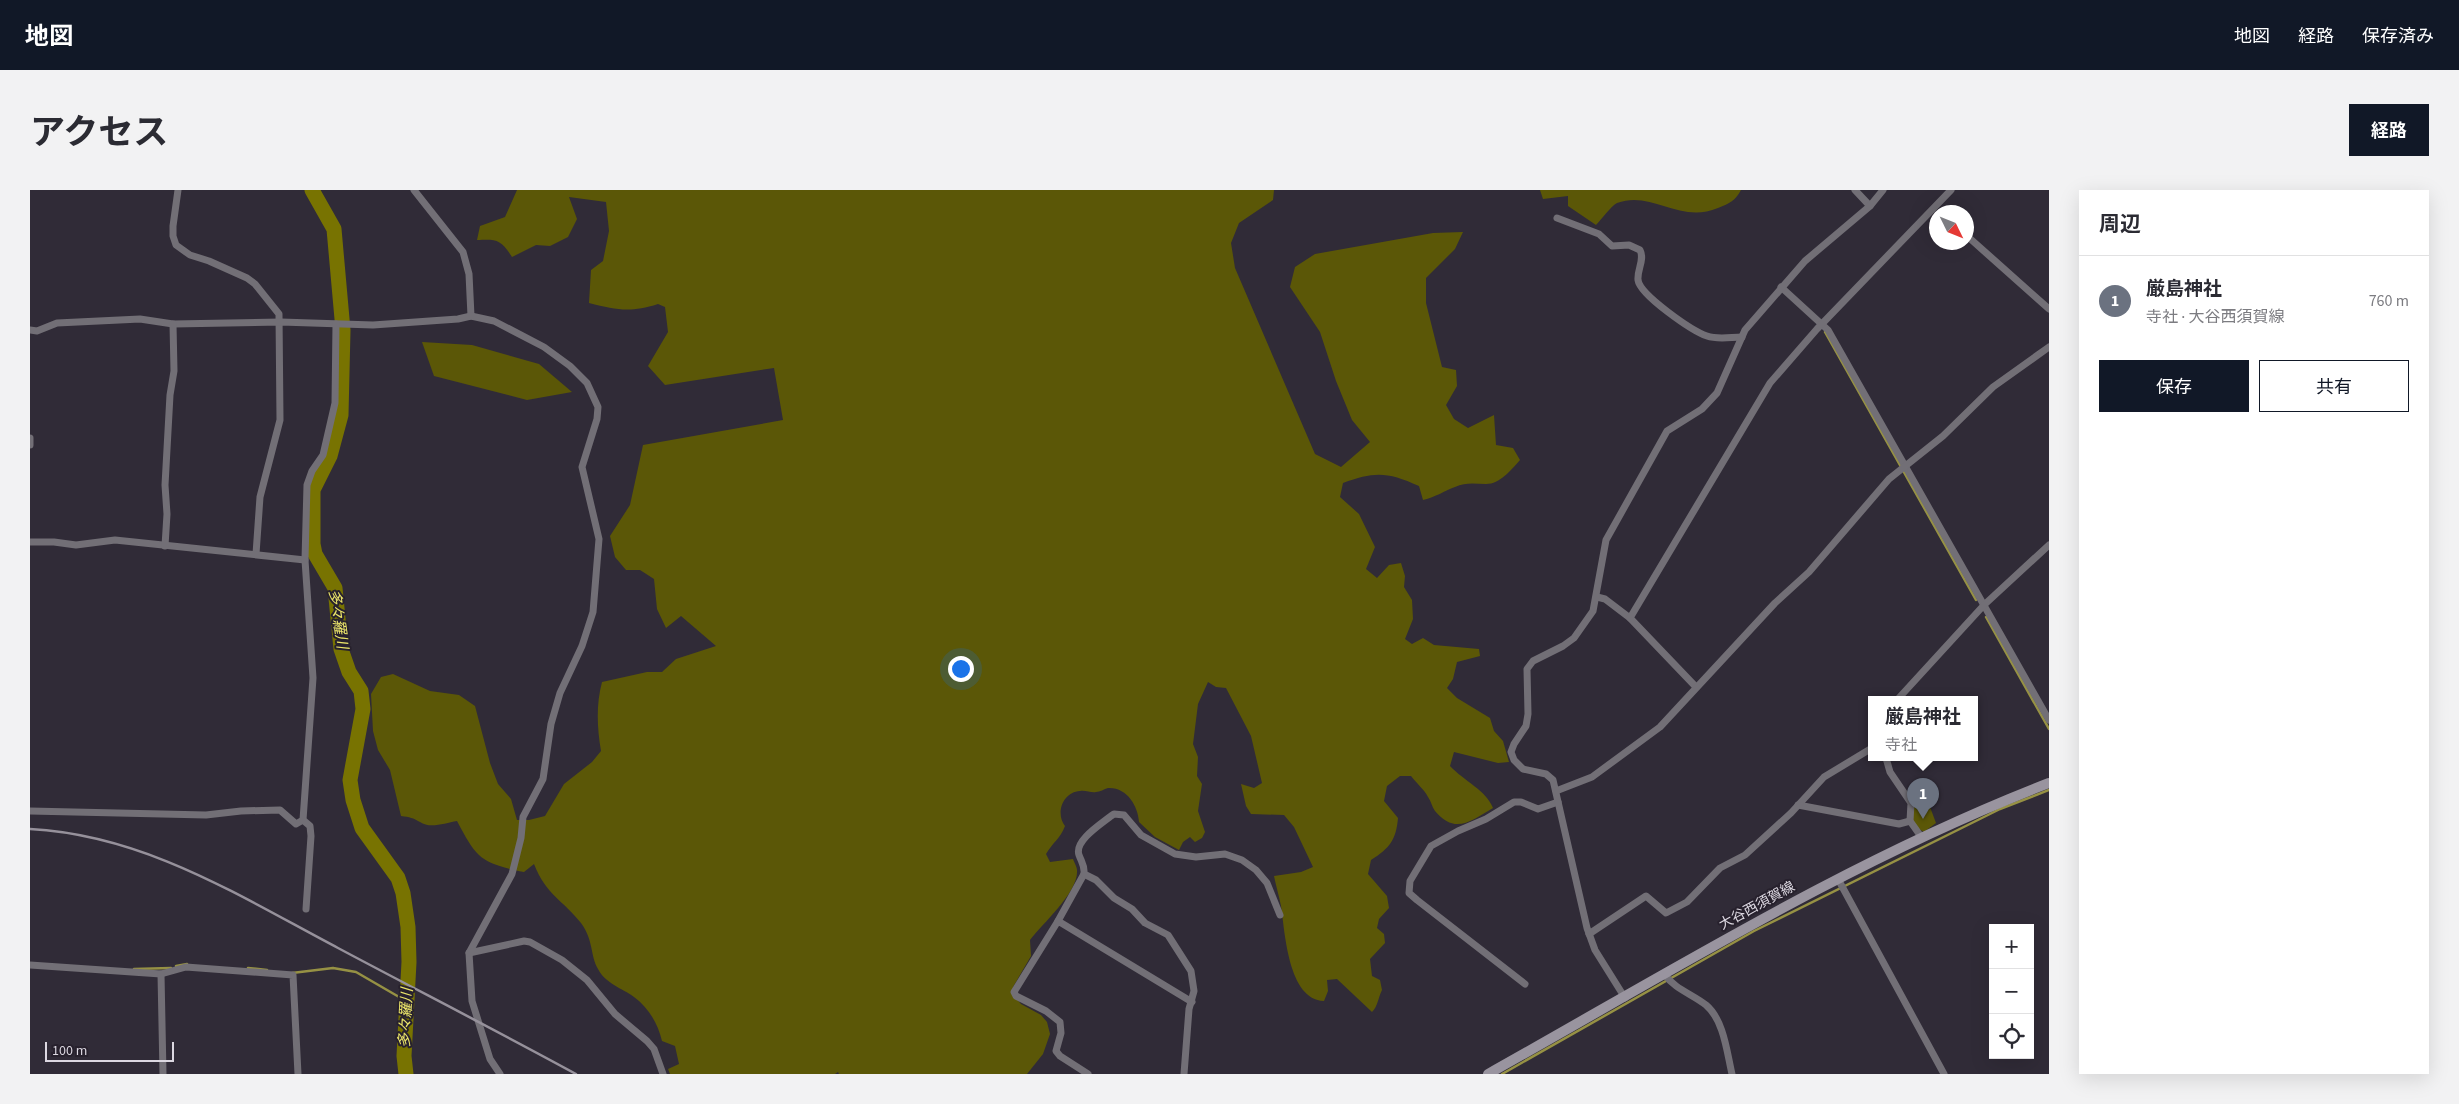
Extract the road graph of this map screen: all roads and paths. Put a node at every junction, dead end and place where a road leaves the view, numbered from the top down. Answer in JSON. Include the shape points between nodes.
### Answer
{"nodes":[{"id":1,"x":178,"y":190,"type":"edge"},
{"id":2,"x":414,"y":190,"type":"edge"},
{"id":3,"x":1855,"y":190,"type":"edge"},
{"id":4,"x":1883,"y":190,"type":"edge"},
{"id":5,"x":1951,"y":190,"type":"edge"},
{"id":6,"x":1936,"y":205,"type":"edge"},
{"id":7,"x":1870,"y":206,"type":"junction"},
{"id":8,"x":1929,"y":212,"type":"edge"},
{"id":9,"x":1557,"y":218,"type":"dead end"},
{"id":10,"x":1974,"y":242,"type":"edge"},
{"id":11,"x":1781,"y":287,"type":"junction"},
{"id":12,"x":2049,"y":310,"type":"edge"},
{"id":13,"x":471,"y":316,"type":"junction"},
{"id":14,"x":281,"y":322,"type":"junction"},
{"id":15,"x":1823,"y":323,"type":"junction"},
{"id":16,"x":173,"y":324,"type":"junction"},
{"id":17,"x":337,"y":324,"type":"junction"},
{"id":18,"x":30,"y":330,"type":"edge"},
{"id":19,"x":1742,"y":337,"type":"junction"},
{"id":20,"x":2049,"y":347,"type":"edge"},
{"id":21,"x":30,"y":438,"type":"edge"},
{"id":22,"x":30,"y":445,"type":"edge"},
{"id":23,"x":1902,"y":466,"type":"junction"},
{"id":24,"x":30,"y":542,"type":"edge"},
{"id":25,"x":2049,"y":545,"type":"edge"},
{"id":26,"x":165,"y":546,"type":"junction"},
{"id":27,"x":256,"y":554,"type":"junction"},
{"id":28,"x":305,"y":560,"type":"junction"},
{"id":29,"x":1597,"y":597,"type":"junction"},
{"id":30,"x":1984,"y":605,"type":"junction"},
{"id":31,"x":1630,"y":618,"type":"junction"},
{"id":32,"x":1696,"y":688,"type":"junction"},
{"id":33,"x":1901,"y":696,"type":"edge"},
{"id":34,"x":2049,"y":720,"type":"edge"},
{"id":35,"x":1868,"y":750,"type":"edge"},
{"id":36,"x":1887,"y":761,"type":"edge"},
{"id":37,"x":2049,"y":783,"type":"edge"},
{"id":38,"x":1556,"y":791,"type":"junction"},
{"id":39,"x":1558,"y":802,"type":"junction"},
{"id":40,"x":1798,"y":805,"type":"junction"},
{"id":41,"x":30,"y":811,"type":"edge"},
{"id":42,"x":303,"y":820,"type":"junction"},
{"id":43,"x":1910,"y":821,"type":"junction"},
{"id":44,"x":1922,"y":838,"type":"junction"},
{"id":45,"x":1084,"y":874,"type":"junction"},
{"id":46,"x":1838,"y":879,"type":"junction"},
{"id":47,"x":306,"y":909,"type":"dead end"},
{"id":48,"x":1280,"y":915,"type":"dead end"},
{"id":49,"x":1058,"y":920,"type":"junction"},
{"id":50,"x":1589,"y":934,"type":"junction"},
{"id":51,"x":469,"y":953,"type":"junction"},
{"id":52,"x":30,"y":965,"type":"edge"},
{"id":53,"x":161,"y":974,"type":"junction"},
{"id":54,"x":1664,"y":975,"type":"junction"},
{"id":55,"x":1525,"y":984,"type":"dead end"},
{"id":56,"x":1625,"y":998,"type":"junction"},
{"id":57,"x":1192,"y":1002,"type":"junction"},
{"id":58,"x":163,"y":1074,"type":"edge"},
{"id":59,"x":298,"y":1074,"type":"edge"},
{"id":60,"x":500,"y":1074,"type":"edge"},
{"id":61,"x":663,"y":1074,"type":"edge"},
{"id":62,"x":1088,"y":1074,"type":"edge"},
{"id":63,"x":1184,"y":1074,"type":"edge"},
{"id":64,"x":1488,"y":1074,"type":"edge"},
{"id":65,"x":1732,"y":1074,"type":"edge"},
{"id":66,"x":1944,"y":1074,"type":"edge"}],
"edges":[{"from":1,"to":14,"type":"street","via":[[173,226],[176,245],[190,256],[209,261],[255,284],[279,314]]},
{"from":2,"to":13,"type":"street","via":[[463,252],[469,274]]},
{"from":3,"to":7,"type":"street"},
{"from":4,"to":7,"type":"street"},
{"from":5,"to":6,"type":"street"},
{"from":7,"to":11,"type":"street","via":[[1805,260]]},
{"from":8,"to":15,"type":"street"},
{"from":9,"to":19,"type":"street","via":[[1599,234],[1612,246],[1640,250],[1643,256],[1638,280],[1642,290],[1696,330],[1717,338]]},
{"from":10,"to":12,"type":"street"},
{"from":11,"to":15,"type":"street"},
{"from":11,"to":19,"type":"street"},
{"from":13,"to":17,"type":"street","via":[[373,325]]},
{"from":13,"to":51,"type":"street","via":[[494,321],[518,332],[570,366],[587,383],[598,413],[582,467],[599,540],[593,612],[582,646],[560,693],[551,724],[543,780],[523,816],[522,838],[512,874]]},
{"from":14,"to":16,"type":"street"},
{"from":14,"to":17,"type":"street"},
{"from":14,"to":27,"type":"street","via":[[280,420],[260,497]]},
{"from":15,"to":23,"type":"street"},
{"from":15,"to":31,"type":"street","via":[[1770,383]]},
{"from":16,"to":18,"type":"street","via":[[140,319],[57,323],[37,331]]},
{"from":16,"to":26,"type":"street","via":[[174,371],[165,485]]},
{"from":17,"to":28,"type":"street","via":[[335,404],[323,455],[307,485]]},
{"from":19,"to":29,"type":"street","via":[[1717,393],[1702,409],[1667,431],[1606,540]]},
{"from":20,"to":23,"type":"street","via":[[1993,388],[1943,436]]},
{"from":21,"to":22,"type":"street"},
{"from":23,"to":30,"type":"street"},
{"from":23,"to":32,"type":"street","via":[[1809,572],[1775,603]]},
{"from":24,"to":26,"type":"street","via":[[76,545],[115,540]]},
{"from":25,"to":30,"type":"street"},
{"from":26,"to":27,"type":"street"},
{"from":27,"to":28,"type":"street"},
{"from":28,"to":42,"type":"street","via":[[313,678]]},
{"from":29,"to":31,"type":"street","via":[[1605,598]]},
{"from":29,"to":38,"type":"street","via":[[1593,611],[1574,638],[1533,661],[1527,669],[1526,726],[1511,752],[1524,769],[1546,774],[1553,780]]},
{"from":30,"to":33,"type":"street"},
{"from":30,"to":34,"type":"street"},
{"from":31,"to":32,"type":"street"},
{"from":32,"to":38,"type":"street","via":[[1660,727],[1592,777]]},
{"from":35,"to":40,"type":"street","via":[[1824,777]]},
{"from":36,"to":43,"type":"street","via":[[1890,772],[1911,803]]},
{"from":37,"to":44,"type":"main road","name":"大谷西須賀線"},
{"from":38,"to":39,"type":"street"},
{"from":39,"to":50,"type":"street"},
{"from":39,"to":55,"type":"street","via":[[1538,809],[1514,802],[1458,831],[1426,850],[1410,881],[1409,893]]},
{"from":40,"to":43,"type":"street","via":[[1899,824]]},
{"from":40,"to":50,"type":"street","via":[[1746,855],[1720,868],[1687,902],[1666,913],[1646,896]]},
{"from":41,"to":42,"type":"street","via":[[206,815],[280,810],[296,824]]},
{"from":42,"to":47,"type":"street","via":[[310,826],[311,836]]},
{"from":43,"to":44,"type":"street"},
{"from":44,"to":46,"type":"main road","name":"大谷西須賀線"},
{"from":45,"to":48,"type":"street","via":[[1084,864],[1078,854],[1080,845],[1110,816],[1119,814],[1128,818],[1151,843],[1175,854],[1196,858],[1225,854],[1242,860],[1267,883]]},
{"from":45,"to":49,"type":"street"},
{"from":45,"to":57,"type":"street","via":[[1096,880],[1145,922],[1168,935],[1193,975]]},
{"from":46,"to":54,"type":"main road","name":"大谷西須賀線","via":[[1776,910]]},
{"from":46,"to":66,"type":"street"},
{"from":49,"to":57,"type":"street"},
{"from":49,"to":62,"type":"street","via":[[1014,992],[1060,1022],[1062,1033],[1056,1052]]},
{"from":50,"to":56,"type":"street","via":[[1595,950]]},
{"from":51,"to":60,"type":"street","via":[[472,1000],[490,1059]]},
{"from":51,"to":61,"type":"street","via":[[524,941],[562,960],[587,980],[615,1014],[647,1041],[654,1049]]},
{"from":52,"to":53,"type":"street"},
{"from":53,"to":58,"type":"street"},
{"from":53,"to":59,"type":"street","via":[[186,967],[293,975]]},
{"from":54,"to":56,"type":"main road","name":"大谷西須賀線"},
{"from":54,"to":65,"type":"street","via":[[1712,1011],[1722,1032]]},
{"from":56,"to":64,"type":"main road","name":"大谷西須賀線"},
{"from":57,"to":63,"type":"street"}]}
